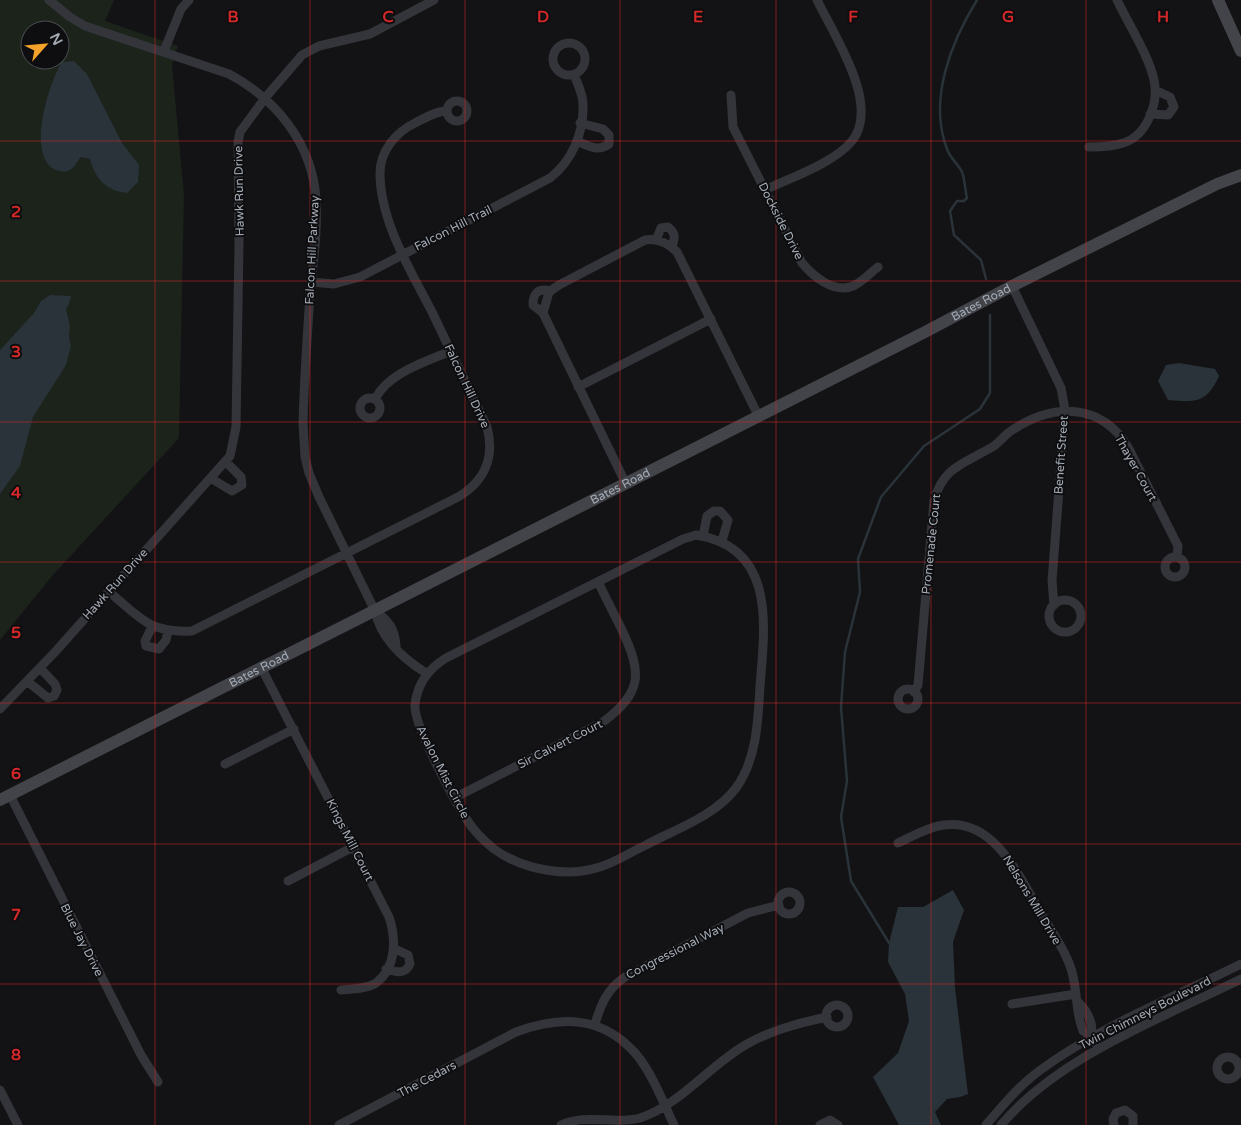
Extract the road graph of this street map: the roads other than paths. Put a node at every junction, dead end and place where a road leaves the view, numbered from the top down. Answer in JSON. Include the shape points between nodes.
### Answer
{"nodes":[{"id":1,"x":49,"y":0,"type":"edge"},
{"id":2,"x":189,"y":0,"type":"edge"},
{"id":3,"x":434,"y":0,"type":"edge"},
{"id":4,"x":817,"y":0,"type":"edge"},
{"id":5,"x":1117,"y":0,"type":"edge"},
{"id":6,"x":1218,"y":0,"type":"edge"},
{"id":7,"x":416,"y":4,"type":"edge"},
{"id":8,"x":164,"y":51,"type":"junction"},
{"id":9,"x":1241,"y":51,"type":"edge"},
{"id":10,"x":574,"y":74,"type":"dead end"},
{"id":11,"x":1155,"y":90,"type":"junction"},
{"id":12,"x":731,"y":95,"type":"dead end"},
{"id":13,"x":265,"y":98,"type":"junction"},
{"id":14,"x":447,"y":111,"type":"dead end"},
{"id":15,"x":1150,"y":114,"type":"junction"},
{"id":16,"x":580,"y":123,"type":"junction"},
{"id":17,"x":577,"y":142,"type":"junction"},
{"id":18,"x":1089,"y":147,"type":"dead end"},
{"id":19,"x":1241,"y":175,"type":"edge"},
{"id":20,"x":765,"y":190,"type":"junction"},
{"id":21,"x":656,"y":240,"type":"junction"},
{"id":22,"x":672,"y":246,"type":"junction"},
{"id":23,"x":402,"y":254,"type":"junction"},
{"id":24,"x":878,"y":267,"type":"dead end"},
{"id":25,"x":311,"y":282,"type":"junction"},
{"id":26,"x":1012,"y":286,"type":"junction"},
{"id":27,"x":711,"y":320,"type":"junction"},
{"id":28,"x":451,"y":351,"type":"junction"},
{"id":29,"x":578,"y":387,"type":"junction"},
{"id":30,"x":374,"y":399,"type":"dead end"},
{"id":31,"x":1065,"y":410,"type":"junction"},
{"id":32,"x":758,"y":415,"type":"junction"},
{"id":33,"x":226,"y":462,"type":"junction"},
{"id":34,"x":212,"y":479,"type":"junction"},
{"id":35,"x":625,"y":482,"type":"junction"},
{"id":36,"x":703,"y":536,"type":"junction"},
{"id":37,"x":722,"y":541,"type":"junction"},
{"id":38,"x":347,"y":552,"type":"junction"},
{"id":39,"x":1178,"y":557,"type":"dead end"},
{"id":40,"x":598,"y":582,"type":"junction"},
{"id":41,"x":108,"y":591,"type":"junction"},
{"id":42,"x":1054,"y":605,"type":"dead end"},
{"id":43,"x":375,"y":611,"type":"junction"},
{"id":44,"x":152,"y":626,"type":"junction"},
{"id":45,"x":168,"y":631,"type":"junction"},
{"id":46,"x":261,"y":667,"type":"junction"},
{"id":47,"x":40,"y":668,"type":"junction"},
{"id":48,"x":426,"y":673,"type":"junction"},
{"id":49,"x":27,"y":681,"type":"junction"},
{"id":50,"x":914,"y":692,"type":"dead end"},
{"id":51,"x":0,"y":709,"type":"edge"},
{"id":52,"x":294,"y":729,"type":"junction"},
{"id":53,"x":225,"y":764,"type":"dead end"},
{"id":54,"x":5,"y":797,"type":"edge"},
{"id":55,"x":454,"y":798,"type":"junction"},
{"id":56,"x":898,"y":843,"type":"dead end"},
{"id":57,"x":353,"y":847,"type":"junction"},
{"id":58,"x":288,"y":881,"type":"dead end"},
{"id":59,"x":779,"y":905,"type":"dead end"},
{"id":60,"x":395,"y":949,"type":"junction"},
{"id":61,"x":1241,"y":964,"type":"edge"},
{"id":62,"x":386,"y":969,"type":"junction"},
{"id":63,"x":1241,"y":979,"type":"edge"},
{"id":64,"x":341,"y":990,"type":"dead end"},
{"id":65,"x":1077,"y":998,"type":"junction"},
{"id":66,"x":1012,"y":1004,"type":"dead end"},
{"id":67,"x":827,"y":1017,"type":"dead end"},
{"id":68,"x":595,"y":1024,"type":"junction"},
{"id":69,"x":1092,"y":1036,"type":"junction"},
{"id":70,"x":1099,"y":1049,"type":"junction"},
{"id":71,"x":158,"y":1082,"type":"dead end"},
{"id":72,"x":0,"y":1090,"type":"edge"},
{"id":73,"x":664,"y":1105,"type":"junction"},
{"id":74,"x":18,"y":1125,"type":"edge"},
{"id":75,"x":339,"y":1125,"type":"edge"},
{"id":76,"x":561,"y":1125,"type":"edge"},
{"id":77,"x":674,"y":1125,"type":"edge"},
{"id":78,"x":820,"y":1125,"type":"edge"},
{"id":79,"x":838,"y":1125,"type":"edge"},
{"id":80,"x":986,"y":1125,"type":"edge"},
{"id":81,"x":1001,"y":1125,"type":"edge"},
{"id":82,"x":1114,"y":1125,"type":"edge"},
{"id":83,"x":1133,"y":1125,"type":"edge"}],
"edges":[{"from":1,"to":8,"type":"street","name":"Falcon Hill Parkway","via":[[85,26]]},
{"from":2,"to":8,"type":"street","via":[[181,9]]},
{"from":3,"to":7,"type":"street","name":"Hawk Run Drive"},
{"from":4,"to":20,"type":"street","via":[[858,86],[863,116],[852,141],[839,151]]},
{"from":5,"to":11,"type":"street","via":[[1153,77]]},
{"from":6,"to":9,"type":"street"},
{"from":7,"to":13,"type":"street","name":"Hawk Run Drive","via":[[370,34],[319,46],[302,55]]},
{"from":8,"to":13,"type":"street","name":"Falcon Hill Parkway","via":[[229,74]]},
{"from":10,"to":16,"type":"street","name":"Falcon Hill Trail","via":[[583,104]]},
{"from":11,"to":15,"type":"street"},
{"from":11,"to":15,"type":"street","via":[[1170,97],[1174,106],[1168,115]]},
{"from":12,"to":20,"type":"street","name":"Dockside Drive","via":[[733,127]]},
{"from":13,"to":25,"type":"street","name":"Falcon Hill Parkway","via":[[290,126],[312,172],[316,199]]},
{"from":13,"to":33,"type":"street","name":"Hawk Run Drive","via":[[245,123],[238,142],[240,245],[236,428]]},
{"from":14,"to":23,"type":"street","name":"Falcon Hill Drive","via":[[409,126],[389,144],[383,155],[380,174],[387,212]]},
{"from":15,"to":18,"type":"street","via":[[1132,139]]},
{"from":16,"to":17,"type":"street","name":"Falcon Hill Trail"},
{"from":16,"to":17,"type":"street","via":[[603,129],[609,135],[609,144],[596,148]]},
{"from":17,"to":23,"type":"street","name":"Falcon Hill Trail","via":[[560,169],[544,181]]},
{"from":19,"to":26,"type":"street","name":"Bates Road"},
{"from":20,"to":24,"type":"street","name":"Dockside Drive","via":[[796,254],[812,275],[846,287],[854,286]]},
{"from":21,"to":22,"type":"street"},
{"from":21,"to":22,"type":"street","via":[[661,228],[668,226],[674,234]]},
{"from":21,"to":29,"type":"street","via":[[645,240],[551,291],[545,300],[542,313]]},
{"from":22,"to":27,"type":"street"},
{"from":23,"to":25,"type":"street","name":"Falcon Hill Trail","via":[[353,279],[334,284]]},
{"from":23,"to":28,"type":"street","name":"Falcon Hill Drive"},
{"from":25,"to":38,"type":"street","name":"Falcon Hill Parkway","via":[[304,376],[305,457],[319,497]]},
{"from":26,"to":31,"type":"street","name":"Benefit Street","via":[[1061,388]]},
{"from":26,"to":32,"type":"street","name":"Bates Road"},
{"from":27,"to":29,"type":"street"},
{"from":27,"to":32,"type":"street"},
{"from":28,"to":30,"type":"street","via":[[385,384]]},
{"from":28,"to":38,"type":"street","name":"Falcon Hill Drive","via":[[491,440],[482,478],[458,497]]},
{"from":29,"to":35,"type":"street"},
{"from":31,"to":39,"type":"street","name":"Thayer Court","via":[[1082,412],[1106,422],[1122,438],[1178,546]]},
{"from":31,"to":42,"type":"street","name":"Benefit Street","via":[[1052,581]]},
{"from":31,"to":50,"type":"street","name":"Promenade Court","via":[[1045,414],[1016,427],[999,443],[943,477],[937,488],[918,685]]},
{"from":32,"to":35,"type":"street","name":"Bates Road"},
{"from":33,"to":34,"type":"street","name":"Hawk Run Drive"},
{"from":33,"to":34,"type":"street","via":[[242,477],[242,485],[232,491]]},
{"from":34,"to":41,"type":"street","name":"Hawk Run Drive"},
{"from":35,"to":43,"type":"street","name":"Bates Road"},
{"from":36,"to":37,"type":"street","name":"Avalon Mist Circle"},
{"from":36,"to":37,"type":"street","via":[[708,516],[720,511],[728,520]]},
{"from":36,"to":40,"type":"street","name":"Avalon Mist Circle","via":[[683,539]]},
{"from":37,"to":55,"type":"street","name":"Avalon Mist Circle","via":[[734,548],[746,563],[764,605],[753,749],[743,776],[726,799],[703,816],[600,867],[568,872],[532,867],[495,850],[473,829]]},
{"from":38,"to":43,"type":"street","name":"Falcon Hill Parkway"},
{"from":38,"to":45,"type":"street","name":"Falcon Hill Drive","via":[[192,631]]},
{"from":40,"to":48,"type":"street","name":"Avalon Mist Circle","via":[[446,658]]},
{"from":40,"to":55,"type":"street","name":"Sir Calvert Court","via":[[634,657],[636,675],[630,696],[603,722]]},
{"from":41,"to":44,"type":"street","name":"Falcon Hill Drive"},
{"from":41,"to":47,"type":"street","name":"Hawk Run Drive"},
{"from":43,"to":46,"type":"street","name":"Bates Road"},
{"from":43,"to":48,"type":"street","name":"Falcon Hill Parkway","via":[[386,640],[396,646],[407,661]]},
{"from":44,"to":45,"type":"street","name":"Falcon Hill Drive"},
{"from":44,"to":45,"type":"street","via":[[144,641],[150,649],[163,646]]},
{"from":46,"to":52,"type":"street","name":"Kings Mill Court"},
{"from":46,"to":54,"type":"street","name":"Bates Road"},
{"from":47,"to":49,"type":"street","name":"Hawk Run Drive"},
{"from":47,"to":49,"type":"street","via":[[55,684],[54,696],[42,695]]},
{"from":48,"to":55,"type":"street","name":"Avalon Mist Circle","via":[[414,707],[416,716]]},
{"from":49,"to":51,"type":"street","name":"Hawk Run Drive"},
{"from":52,"to":53,"type":"street"},
{"from":52,"to":57,"type":"street","name":"Kings Mill Court"},
{"from":54,"to":71,"type":"street","name":"Blue Jay Drive"},
{"from":56,"to":65,"type":"street","name":"Nelsons Mill Drive","via":[[926,830],[952,824],[973,829],[993,842],[1004,853],[1062,951],[1072,971]]},
{"from":57,"to":58,"type":"street"},
{"from":57,"to":60,"type":"street","name":"Kings Mill Court","via":[[389,917]]},
{"from":59,"to":68,"type":"street","name":"Congressional Way","via":[[748,914],[625,977],[607,993]]},
{"from":60,"to":62,"type":"street"},
{"from":60,"to":62,"type":"street","via":[[408,955],[408,970]]},
{"from":61,"to":69,"type":"street","name":"Twin Chimneys Boulevard"},
{"from":62,"to":64,"type":"street","via":[[376,983]]},
{"from":63,"to":70,"type":"street","name":"Twin Chimneys Boulevard"},
{"from":65,"to":66,"type":"street"},
{"from":65,"to":69,"type":"street","name":"Nelsons Mill Drive","via":[[1093,1027]]},
{"from":67,"to":73,"type":"street","via":[[794,1024],[747,1044]]},
{"from":68,"to":73,"type":"street","via":[[636,1054]]},
{"from":68,"to":75,"type":"street","name":"The Cedars","via":[[562,1020],[516,1032]]},
{"from":69,"to":70,"type":"street","name":"Nelsons Mill Drive"},
{"from":69,"to":80,"type":"street","name":"Twin Chimneys Boulevard","via":[[1039,1071],[1008,1099]]},
{"from":70,"to":81,"type":"street","name":"Twin Chimneys Boulevard","via":[[1046,1081]]},
{"from":72,"to":74,"type":"street"},
{"from":73,"to":76,"type":"street","via":[[640,1118],[582,1118]]},
{"from":73,"to":77,"type":"street"},
{"from":78,"to":79,"type":"street","via":[[830,1120]]},
{"from":82,"to":83,"type":"street","via":[[1116,1113],[1125,1110],[1133,1116]]}]}
